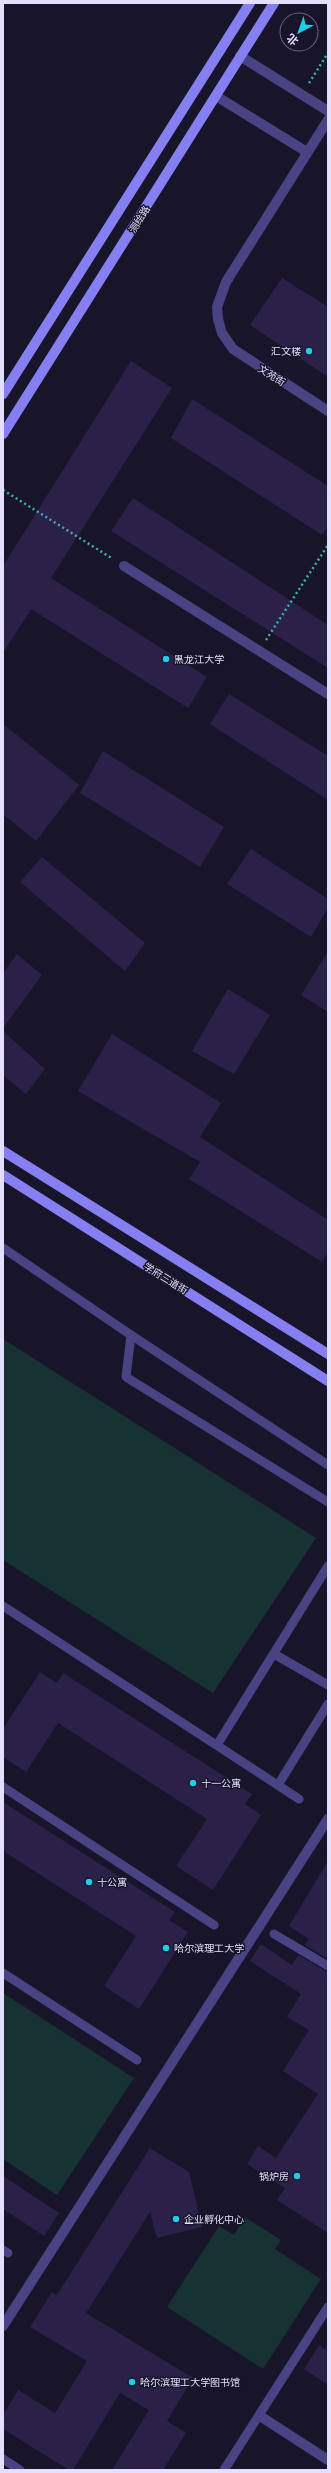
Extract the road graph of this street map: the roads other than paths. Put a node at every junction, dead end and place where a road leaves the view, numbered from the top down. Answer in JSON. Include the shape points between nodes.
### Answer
{"nodes":[{"id":1,"x":250,"y":3,"type":"edge"},
{"id":2,"x":274,"y":3,"type":"edge"},
{"id":3,"x":240,"y":56,"type":"junction"},
{"id":4,"x":216,"y":96,"type":"junction"},
{"id":5,"x":328,"y":111,"type":"edge"},
{"id":6,"x":328,"y":120,"type":"edge"},
{"id":7,"x":307,"y":152,"type":"junction"},
{"id":8,"x":3,"y":394,"type":"edge"},
{"id":9,"x":328,"y":411,"type":"edge"},
{"id":10,"x":3,"y":434,"type":"edge"},
{"id":11,"x":124,"y":566,"type":"road end"},
{"id":12,"x":328,"y":694,"type":"edge"},
{"id":13,"x":3,"y":1151,"type":"edge"},
{"id":14,"x":3,"y":1175,"type":"edge"},
{"id":15,"x":3,"y":1248,"type":"edge"},
{"id":16,"x":131,"y":1336,"type":"junction"},
{"id":17,"x":328,"y":1354,"type":"edge"},
{"id":18,"x":328,"y":1381,"type":"edge"},
{"id":19,"x":328,"y":1465,"type":"edge"},
{"id":20,"x":328,"y":1502,"type":"edge"},
{"id":21,"x":328,"y":1566,"type":"edge"},
{"id":22,"x":3,"y":1606,"type":"edge"},
{"id":23,"x":274,"y":1654,"type":"junction"},
{"id":24,"x":328,"y":1685,"type":"edge"},
{"id":25,"x":328,"y":1704,"type":"edge"},
{"id":26,"x":217,"y":1746,"type":"junction"},
{"id":27,"x":278,"y":1785,"type":"junction"},
{"id":28,"x":3,"y":1787,"type":"edge"},
{"id":29,"x":299,"y":1799,"type":"dead end"},
{"id":30,"x":328,"y":1819,"type":"edge"},
{"id":31,"x":214,"y":1925,"type":"dead end"},
{"id":32,"x":274,"y":1934,"type":"dead end"},
{"id":33,"x":328,"y":1966,"type":"edge"},
{"id":34,"x":3,"y":1973,"type":"edge"},
{"id":35,"x":137,"y":2060,"type":"dead end"},
{"id":36,"x":328,"y":2307,"type":"edge"},
{"id":37,"x":3,"y":2326,"type":"edge"},
{"id":38,"x":260,"y":2416,"type":"junction"},
{"id":39,"x":3,"y":2459,"type":"edge"},
{"id":40,"x":328,"y":2460,"type":"edge"},
{"id":41,"x":20,"y":2470,"type":"edge"},
{"id":42,"x":224,"y":2470,"type":"edge"}],
"edges":[{"from":1,"to":8,"type":"main road"},
{"from":2,"to":3,"type":"main road","name":"测绘路"},
{"from":3,"to":4,"type":"main road","name":"测绘路"},
{"from":3,"to":5,"type":"street"},
{"from":4,"to":7,"type":"street"},
{"from":4,"to":10,"type":"main road","name":"测绘路"},
{"from":6,"to":7,"type":"street"},
{"from":7,"to":9,"type":"street","name":"文苑街","via":[[226,282],[218,308],[222,333],[233,349]]},
{"from":11,"to":12,"type":"street"},
{"from":13,"to":17,"type":"main road"},
{"from":14,"to":18,"type":"main road","name":"学府三道街"},
{"from":15,"to":16,"type":"lane"},
{"from":16,"to":19,"type":"lane"},
{"from":16,"to":20,"type":"lane","via":[[126,1377]]},
{"from":21,"to":23,"type":"lane"},
{"from":22,"to":26,"type":"lane"},
{"from":23,"to":24,"type":"lane"},
{"from":23,"to":26,"type":"lane"},
{"from":25,"to":27,"type":"lane"},
{"from":26,"to":27,"type":"lane"},
{"from":27,"to":29,"type":"lane"},
{"from":28,"to":31,"type":"lane"},
{"from":30,"to":37,"type":"street"},
{"from":32,"to":33,"type":"lane"},
{"from":34,"to":35,"type":"lane"},
{"from":36,"to":38,"type":"lane"},
{"from":38,"to":40,"type":"street"},
{"from":38,"to":42,"type":"lane"},
{"from":39,"to":41,"type":"lane"}]}
